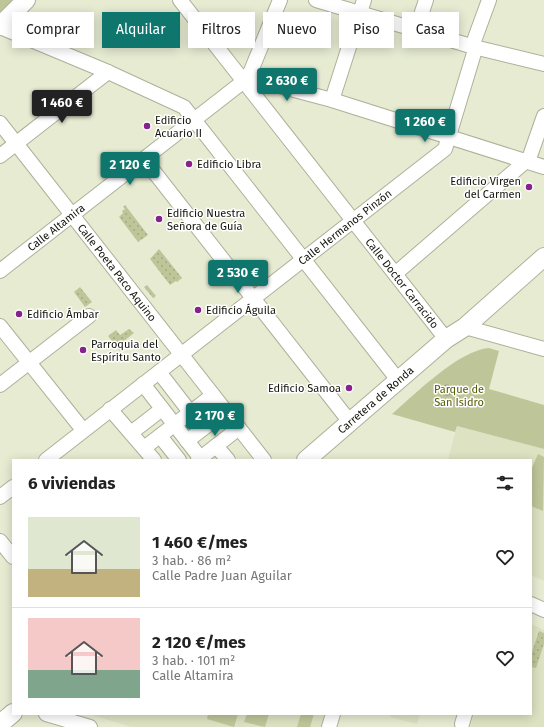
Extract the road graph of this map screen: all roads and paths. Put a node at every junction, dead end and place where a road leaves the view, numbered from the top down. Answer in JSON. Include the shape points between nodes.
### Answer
{"nodes":[{"id":1,"x":26,"y":0,"type":"edge"},
{"id":2,"x":180,"y":0,"type":"edge"},
{"id":3,"x":280,"y":0,"type":"edge"},
{"id":4,"x":316,"y":0,"type":"edge"},
{"id":5,"x":426,"y":0,"type":"edge"},
{"id":6,"x":489,"y":0,"type":"edge"},
{"id":7,"x":362,"y":6,"type":"edge"},
{"id":8,"x":422,"y":12,"type":"edge"},
{"id":9,"x":402,"y":24,"type":"edge"},
{"id":10,"x":0,"y":26,"type":"edge"},
{"id":11,"x":459,"y":43,"type":"edge"},
{"id":12,"x":474,"y":47,"type":"junction"},
{"id":13,"x":544,"y":64,"type":"edge"},
{"id":14,"x":108,"y":72,"type":"junction"},
{"id":15,"x":244,"y":81,"type":"junction"},
{"id":16,"x":332,"y":100,"type":"junction"},
{"id":17,"x":544,"y":116,"type":"edge"},
{"id":18,"x":194,"y":120,"type":"junction"},
{"id":19,"x":0,"y":123,"type":"edge"},
{"id":20,"x":448,"y":137,"type":"junction"},
{"id":21,"x":16,"y":144,"type":"junction"},
{"id":22,"x":0,"y":156,"type":"edge"},
{"id":23,"x":144,"y":159,"type":"junction"},
{"id":24,"x":526,"y":162,"type":"junction"},
{"id":25,"x":544,"y":167,"type":"edge"},
{"id":26,"x":72,"y":215,"type":"junction"},
{"id":27,"x":353,"y":221,"type":"junction"},
{"id":28,"x":544,"y":246,"type":"edge"},
{"id":29,"x":544,"y":257,"type":"edge"},
{"id":30,"x":303,"y":260,"type":"junction"},
{"id":31,"x":0,"y":271,"type":"edge"},
{"id":32,"x":395,"y":274,"type":"junction"},
{"id":33,"x":254,"y":298,"type":"junction"},
{"id":34,"x":89,"y":316,"type":"dead end"},
{"id":35,"x":0,"y":326,"type":"edge"},
{"id":36,"x":465,"y":327,"type":"junction"},
{"id":37,"x":446,"y":339,"type":"junction"},
{"id":38,"x":544,"y":349,"type":"edge"},
{"id":39,"x":181,"y":354,"type":"junction"},
{"id":40,"x":29,"y":362,"type":"junction"},
{"id":41,"x":159,"y":372,"type":"junction"},
{"id":42,"x":398,"y":380,"type":"junction"},
{"id":43,"x":142,"y":384,"type":"junction"},
{"id":44,"x":0,"y":385,"type":"edge"},
{"id":45,"x":213,"y":395,"type":"junction"},
{"id":46,"x":110,"y":409,"type":"junction"},
{"id":47,"x":162,"y":409,"type":"junction"},
{"id":48,"x":226,"y":411,"type":"junction"},
{"id":49,"x":190,"y":412,"type":"junction"},
{"id":50,"x":350,"y":422,"type":"junction"},
{"id":51,"x":174,"y":425,"type":"junction"},
{"id":52,"x":239,"y":428,"type":"junction"},
{"id":53,"x":84,"y":430,"type":"junction"},
{"id":54,"x":131,"y":433,"type":"junction"},
{"id":55,"x":159,"y":437,"type":"junction"},
{"id":56,"x":187,"y":441,"type":"junction"},
{"id":57,"x":216,"y":446,"type":"junction"},
{"id":58,"x":144,"y":448,"type":"junction"},
{"id":59,"x":49,"y":459,"type":"edge"},
{"id":60,"x":153,"y":459,"type":"edge"},
{"id":61,"x":178,"y":459,"type":"edge"},
{"id":62,"x":200,"y":459,"type":"edge"},
{"id":63,"x":227,"y":459,"type":"edge"},
{"id":64,"x":263,"y":459,"type":"edge"},
{"id":65,"x":307,"y":459,"type":"edge"},
{"id":66,"x":12,"y":488,"type":"edge"},
{"id":67,"x":0,"y":497,"type":"edge"},
{"id":68,"x":0,"y":541,"type":"edge"},
{"id":69,"x":12,"y":556,"type":"edge"},
{"id":70,"x":532,"y":604,"type":"edge"},
{"id":71,"x":544,"y":610,"type":"edge"},
{"id":72,"x":12,"y":714,"type":"edge"},
{"id":73,"x":49,"y":715,"type":"edge"},
{"id":74,"x":333,"y":715,"type":"edge"},
{"id":75,"x":0,"y":724,"type":"edge"},
{"id":76,"x":90,"y":727,"type":"edge"},
{"id":77,"x":329,"y":727,"type":"edge"}],
"edges":[{"from":1,"to":10,"type":"main road"},
{"from":2,"to":15,"type":"street","name":"Calle Doctor Carracido"},
{"from":3,"to":15,"type":"street","via":[[251,71]]},
{"from":4,"to":7,"type":"street"},
{"from":5,"to":8,"type":"street"},
{"from":6,"to":12,"type":"street","name":"Calle Hermanos Pinzón"},
{"from":7,"to":9,"type":"street"},
{"from":7,"to":16,"type":"street"},
{"from":10,"to":14,"type":"street"},
{"from":11,"to":12,"type":"street"},
{"from":12,"to":13,"type":"street"},
{"from":12,"to":20,"type":"street","name":"Calle Hermanos Pinzón"},
{"from":14,"to":18,"type":"street","via":[[184,107]]},
{"from":14,"to":21,"type":"street"},
{"from":15,"to":16,"type":"street","via":[[264,82]]},
{"from":15,"to":18,"type":"street","name":"Calle Altamira"},
{"from":15,"to":27,"type":"street","name":"Calle Doctor Carracido"},
{"from":16,"to":20,"type":"street"},
{"from":17,"to":24,"type":"street"},
{"from":18,"to":23,"type":"street","name":"Calle Altamira"},
{"from":18,"to":30,"type":"street"},
{"from":19,"to":21,"type":"street","name":"Calle Poeta Paco Aquino"},
{"from":20,"to":24,"type":"street"},
{"from":20,"to":27,"type":"street","name":"Calle Hermanos Pinzón","via":[[445,149]]},
{"from":21,"to":22,"type":"street"},
{"from":21,"to":26,"type":"street","name":"Calle Poeta Paco Aquino"},
{"from":23,"to":26,"type":"street","name":"Calle Altamira"},
{"from":23,"to":33,"type":"street"},
{"from":24,"to":25,"type":"street"},
{"from":24,"to":32,"type":"street"},
{"from":26,"to":31,"type":"street","name":"Calle Altamira"},
{"from":26,"to":39,"type":"street","name":"Calle Poeta Paco Aquino"},
{"from":27,"to":30,"type":"street","name":"Calle Hermanos Pinzón"},
{"from":27,"to":32,"type":"street","name":"Calle Doctor Carracido"},
{"from":28,"to":37,"type":"main road","name":"Carretera de Ronda","via":[[459,323]]},
{"from":29,"to":36,"type":"main road","name":"Carretera de Ronda"},
{"from":30,"to":33,"type":"street","name":"Calle Hermanos Pinzón"},
{"from":30,"to":42,"type":"street"},
{"from":32,"to":37,"type":"street","name":"Calle Doctor Carracido"},
{"from":33,"to":39,"type":"street","name":"Calle Hermanos Pinzón"},
{"from":33,"to":50,"type":"street"},
{"from":34,"to":40,"type":"street"},
{"from":35,"to":40,"type":"street"},
{"from":36,"to":37,"type":"main road","name":"Carretera de Ronda"},
{"from":36,"to":38,"type":"street"},
{"from":37,"to":42,"type":"main road","name":"Carretera de Ronda"},
{"from":39,"to":41,"type":"street","name":"Calle Hermanos Pinzón"},
{"from":39,"to":45,"type":"street","name":"Calle Poeta Paco Aquino"},
{"from":40,"to":44,"type":"street"},
{"from":40,"to":53,"type":"street"},
{"from":41,"to":43,"type":"street","name":"Calle Hermanos Pinzón"},
{"from":41,"to":49,"type":"street"},
{"from":42,"to":50,"type":"main road","name":"Carretera de Ronda"},
{"from":43,"to":46,"type":"street","name":"Calle Hermanos Pinzón"},
{"from":43,"to":47,"type":"street"},
{"from":45,"to":48,"type":"street","name":"Calle Poeta Paco Aquino"},
{"from":45,"to":49,"type":"street"},
{"from":46,"to":53,"type":"street","name":"Calle Hermanos Pinzón"},
{"from":46,"to":54,"type":"street"},
{"from":47,"to":51,"type":"street"},
{"from":47,"to":54,"type":"street"},
{"from":48,"to":52,"type":"street","name":"Calle Poeta Paco Aquino"},
{"from":48,"to":56,"type":"street"},
{"from":49,"to":51,"type":"street"},
{"from":50,"to":65,"type":"main road","name":"Carretera de Ronda"},
{"from":51,"to":55,"type":"street"},
{"from":51,"to":56,"type":"street"},
{"from":52,"to":57,"type":"street"},
{"from":52,"to":64,"type":"street","name":"Calle Poeta Paco Aquino"},
{"from":53,"to":59,"type":"street","name":"Calle Hermanos Pinzón"},
{"from":54,"to":58,"type":"street"},
{"from":55,"to":58,"type":"street"},
{"from":55,"to":61,"type":"street"},
{"from":56,"to":62,"type":"street"},
{"from":57,"to":62,"type":"street"},
{"from":57,"to":63,"type":"street"},
{"from":58,"to":60,"type":"street"},
{"from":66,"to":67,"type":"street"},
{"from":68,"to":69,"type":"street"},
{"from":70,"to":71,"type":"street"},
{"from":72,"to":75,"type":"main road"},
{"from":73,"to":76,"type":"street"},
{"from":74,"to":77,"type":"street"}]}
